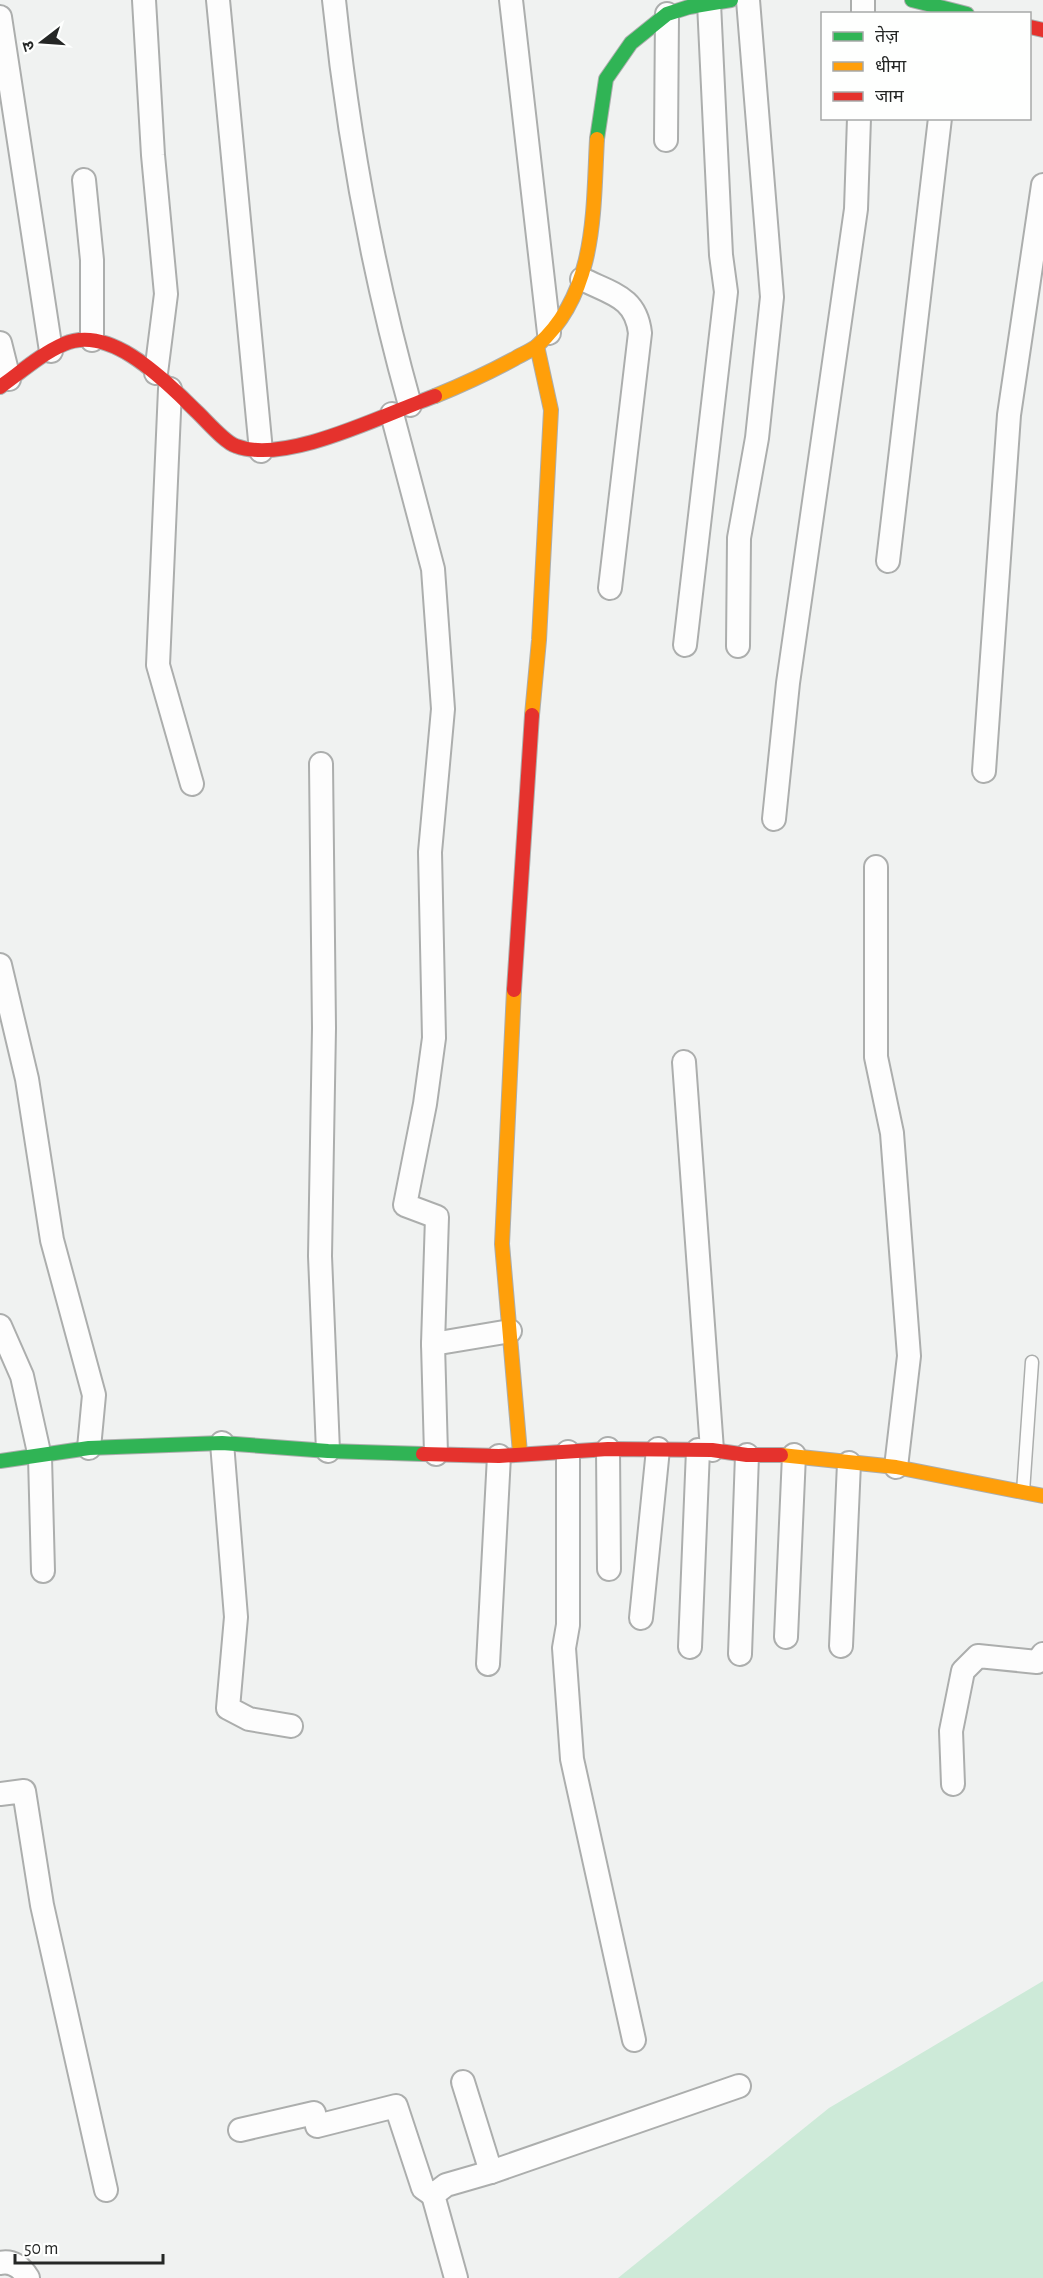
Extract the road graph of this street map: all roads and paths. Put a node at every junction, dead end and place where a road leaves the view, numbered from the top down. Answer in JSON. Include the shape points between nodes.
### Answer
{"nodes":[{"id":1,"x":144,"y":0,"type":"edge"},
{"id":2,"x":218,"y":0,"type":"edge"},
{"id":3,"x":334,"y":0,"type":"edge"},
{"id":4,"x":511,"y":0,"type":"edge"},
{"id":5,"x":748,"y":0,"type":"edge"},
{"id":6,"x":912,"y":0,"type":"edge"},
{"id":7,"x":705,"y":3,"type":"edge"},
{"id":8,"x":958,"y":12,"type":"edge"},
{"id":9,"x":667,"y":14,"type":"junction"},
{"id":10,"x":0,"y":17,"type":"edge"},
{"id":11,"x":859,"y":120,"type":"edge"},
{"id":12,"x":940,"y":120,"type":"edge"},
{"id":13,"x":666,"y":140,"type":"dead end"},
{"id":14,"x":84,"y":180,"type":"dead end"},
{"id":15,"x":1043,"y":185,"type":"edge"},
{"id":16,"x":582,"y":279,"type":"junction"},
{"id":17,"x":543,"y":339,"type":"junction"},
{"id":18,"x":92,"y":340,"type":"junction"},
{"id":19,"x":0,"y":343,"type":"edge"},
{"id":20,"x":51,"y":351,"type":"junction"},
{"id":21,"x":163,"y":381,"type":"junction"},
{"id":22,"x":5,"y":383,"type":"edge"},
{"id":23,"x":401,"y":410,"type":"junction"},
{"id":24,"x":261,"y":451,"type":"junction"},
{"id":25,"x":888,"y":561,"type":"dead end"},
{"id":26,"x":609,"y":588,"type":"dead end"},
{"id":27,"x":685,"y":645,"type":"dead end"},
{"id":28,"x":738,"y":646,"type":"dead end"},
{"id":29,"x":321,"y":764,"type":"dead end"},
{"id":30,"x":984,"y":771,"type":"dead end"},
{"id":31,"x":192,"y":784,"type":"dead end"},
{"id":32,"x":774,"y":819,"type":"dead end"},
{"id":33,"x":876,"y":867,"type":"dead end"},
{"id":34,"x":0,"y":965,"type":"edge"},
{"id":35,"x":684,"y":1062,"type":"dead end"},
{"id":36,"x":0,"y":1326,"type":"edge"},
{"id":37,"x":510,"y":1331,"type":"junction"},
{"id":38,"x":433,"y":1344,"type":"junction"},
{"id":39,"x":1032,"y":1362,"type":"dead end"},
{"id":40,"x":222,"y":1443,"type":"junction"},
{"id":41,"x":89,"y":1448,"type":"junction"},
{"id":42,"x":608,"y":1449,"type":"junction"},
{"id":43,"x":658,"y":1449,"type":"junction"},
{"id":44,"x":705,"y":1450,"type":"junction"},
{"id":45,"x":328,"y":1451,"type":"junction"},
{"id":46,"x":568,"y":1452,"type":"junction"},
{"id":47,"x":436,"y":1454,"type":"junction"},
{"id":48,"x":510,"y":1454,"type":"junction"},
{"id":49,"x":747,"y":1455,"type":"junction"},
{"id":50,"x":794,"y":1455,"type":"junction"},
{"id":51,"x":40,"y":1457,"type":"junction"},
{"id":52,"x":0,"y":1461,"type":"edge"},
{"id":53,"x":849,"y":1463,"type":"junction"},
{"id":54,"x":896,"y":1467,"type":"junction"},
{"id":55,"x":1023,"y":1493,"type":"junction"},
{"id":56,"x":1043,"y":1496,"type":"edge"},
{"id":57,"x":609,"y":1569,"type":"dead end"},
{"id":58,"x":43,"y":1571,"type":"dead end"},
{"id":59,"x":641,"y":1618,"type":"dead end"},
{"id":60,"x":786,"y":1637,"type":"dead end"},
{"id":61,"x":842,"y":1646,"type":"dead end"},
{"id":62,"x":690,"y":1647,"type":"dead end"},
{"id":63,"x":740,"y":1654,"type":"dead end"},
{"id":64,"x":1043,"y":1654,"type":"edge"},
{"id":65,"x":488,"y":1664,"type":"dead end"},
{"id":66,"x":291,"y":1726,"type":"dead end"},
{"id":67,"x":953,"y":1784,"type":"dead end"},
{"id":68,"x":0,"y":1794,"type":"edge"},
{"id":69,"x":634,"y":2040,"type":"dead end"},
{"id":70,"x":462,"y":2082,"type":"dead end"},
{"id":71,"x":739,"y":2086,"type":"dead end"},
{"id":72,"x":240,"y":2130,"type":"dead end"},
{"id":73,"x":491,"y":2172,"type":"junction"},
{"id":74,"x":106,"y":2190,"type":"dead end"},
{"id":75,"x":433,"y":2194,"type":"junction"},
{"id":76,"x":0,"y":2262,"type":"edge"},
{"id":77,"x":28,"y":2278,"type":"edge"},
{"id":78,"x":456,"y":2278,"type":"edge"}],
"edges":[{"from":1,"to":21,"type":"street","via":[[166,294]]},
{"from":2,"to":24,"type":"street"},
{"from":3,"to":23,"type":"street","via":[[374,264]]},
{"from":4,"to":17,"type":"street"},
{"from":5,"to":28,"type":"street","via":[[772,290],[757,438],[739,538]]},
{"from":6,"to":8,"type":"street"},
{"from":7,"to":9,"type":"street"},
{"from":7,"to":27,"type":"street","via":[[726,292]]},
{"from":9,"to":13,"type":"street"},
{"from":9,"to":16,"type":"street","via":[[631,43],[606,79],[598,127],[590,249]]},
{"from":10,"to":20,"type":"street"},
{"from":11,"to":32,"type":"street","via":[[856,209],[788,683]]},
{"from":12,"to":25,"type":"street"},
{"from":14,"to":18,"type":"street","via":[[92,260]]},
{"from":15,"to":30,"type":"street","via":[[1009,415]]},
{"from":16,"to":17,"type":"street"},
{"from":16,"to":26,"type":"street","via":[[629,303],[640,333]]},
{"from":17,"to":23,"type":"street","via":[[473,381]]},
{"from":17,"to":37,"type":"street","via":[[551,410],[539,640],[525,787],[502,1244]]},
{"from":18,"to":20,"type":"street","via":[[67,343]]},
{"from":18,"to":21,"type":"street","via":[[131,355]]},
{"from":19,"to":22,"type":"street"},
{"from":20,"to":22,"type":"street"},
{"from":21,"to":24,"type":"street","via":[[234,446]]},
{"from":21,"to":31,"type":"street","via":[[158,657]]},
{"from":23,"to":24,"type":"street","via":[[300,447]]},
{"from":23,"to":38,"type":"street","via":[[430,547],[442,685],[442,741],[430,852],[434,1038],[405,1205],[437,1217]]},
{"from":29,"to":45,"type":"street","via":[[324,1028],[320,1256]]},
{"from":33,"to":54,"type":"street","via":[[876,1057],[892,1133],[909,1356]]},
{"from":34,"to":41,"type":"street","via":[[27,1079],[52,1240],[94,1395]]},
{"from":35,"to":44,"type":"street"},
{"from":36,"to":51,"type":"street","via":[[22,1376]]},
{"from":37,"to":38,"type":"street"},
{"from":37,"to":48,"type":"street"},
{"from":38,"to":47,"type":"street"},
{"from":39,"to":55,"type":"lane"},
{"from":40,"to":41,"type":"street"},
{"from":40,"to":45,"type":"street"},
{"from":40,"to":66,"type":"street","via":[[236,1617],[228,1708],[249,1719]]},
{"from":41,"to":51,"type":"street"},
{"from":42,"to":43,"type":"street"},
{"from":42,"to":46,"type":"street"},
{"from":42,"to":57,"type":"street"},
{"from":43,"to":44,"type":"street"},
{"from":43,"to":59,"type":"street"},
{"from":44,"to":49,"type":"street"},
{"from":44,"to":62,"type":"street"},
{"from":45,"to":47,"type":"street"},
{"from":46,"to":48,"type":"street"},
{"from":46,"to":69,"type":"street","via":[[568,1625],[564,1648],[572,1759]]},
{"from":47,"to":48,"type":"street"},
{"from":48,"to":65,"type":"street"},
{"from":49,"to":50,"type":"street"},
{"from":49,"to":63,"type":"street"},
{"from":50,"to":53,"type":"street"},
{"from":50,"to":60,"type":"street"},
{"from":51,"to":52,"type":"street"},
{"from":51,"to":58,"type":"street"},
{"from":53,"to":54,"type":"street"},
{"from":53,"to":61,"type":"street"},
{"from":54,"to":55,"type":"street"},
{"from":55,"to":56,"type":"street"},
{"from":64,"to":67,"type":"street","via":[[1037,1662],[978,1656],[963,1671],[951,1731]]},
{"from":68,"to":74,"type":"street","via":[[24,1791],[42,1905]]},
{"from":70,"to":73,"type":"street"},
{"from":71,"to":73,"type":"street"},
{"from":72,"to":75,"type":"street","via":[[314,2113],[317,2126],[396,2106],[423,2188]]},
{"from":73,"to":75,"type":"street","via":[[446,2185]]},
{"from":75,"to":78,"type":"street"},
{"from":76,"to":77,"type":"street","via":[[22,2268]]}]}
